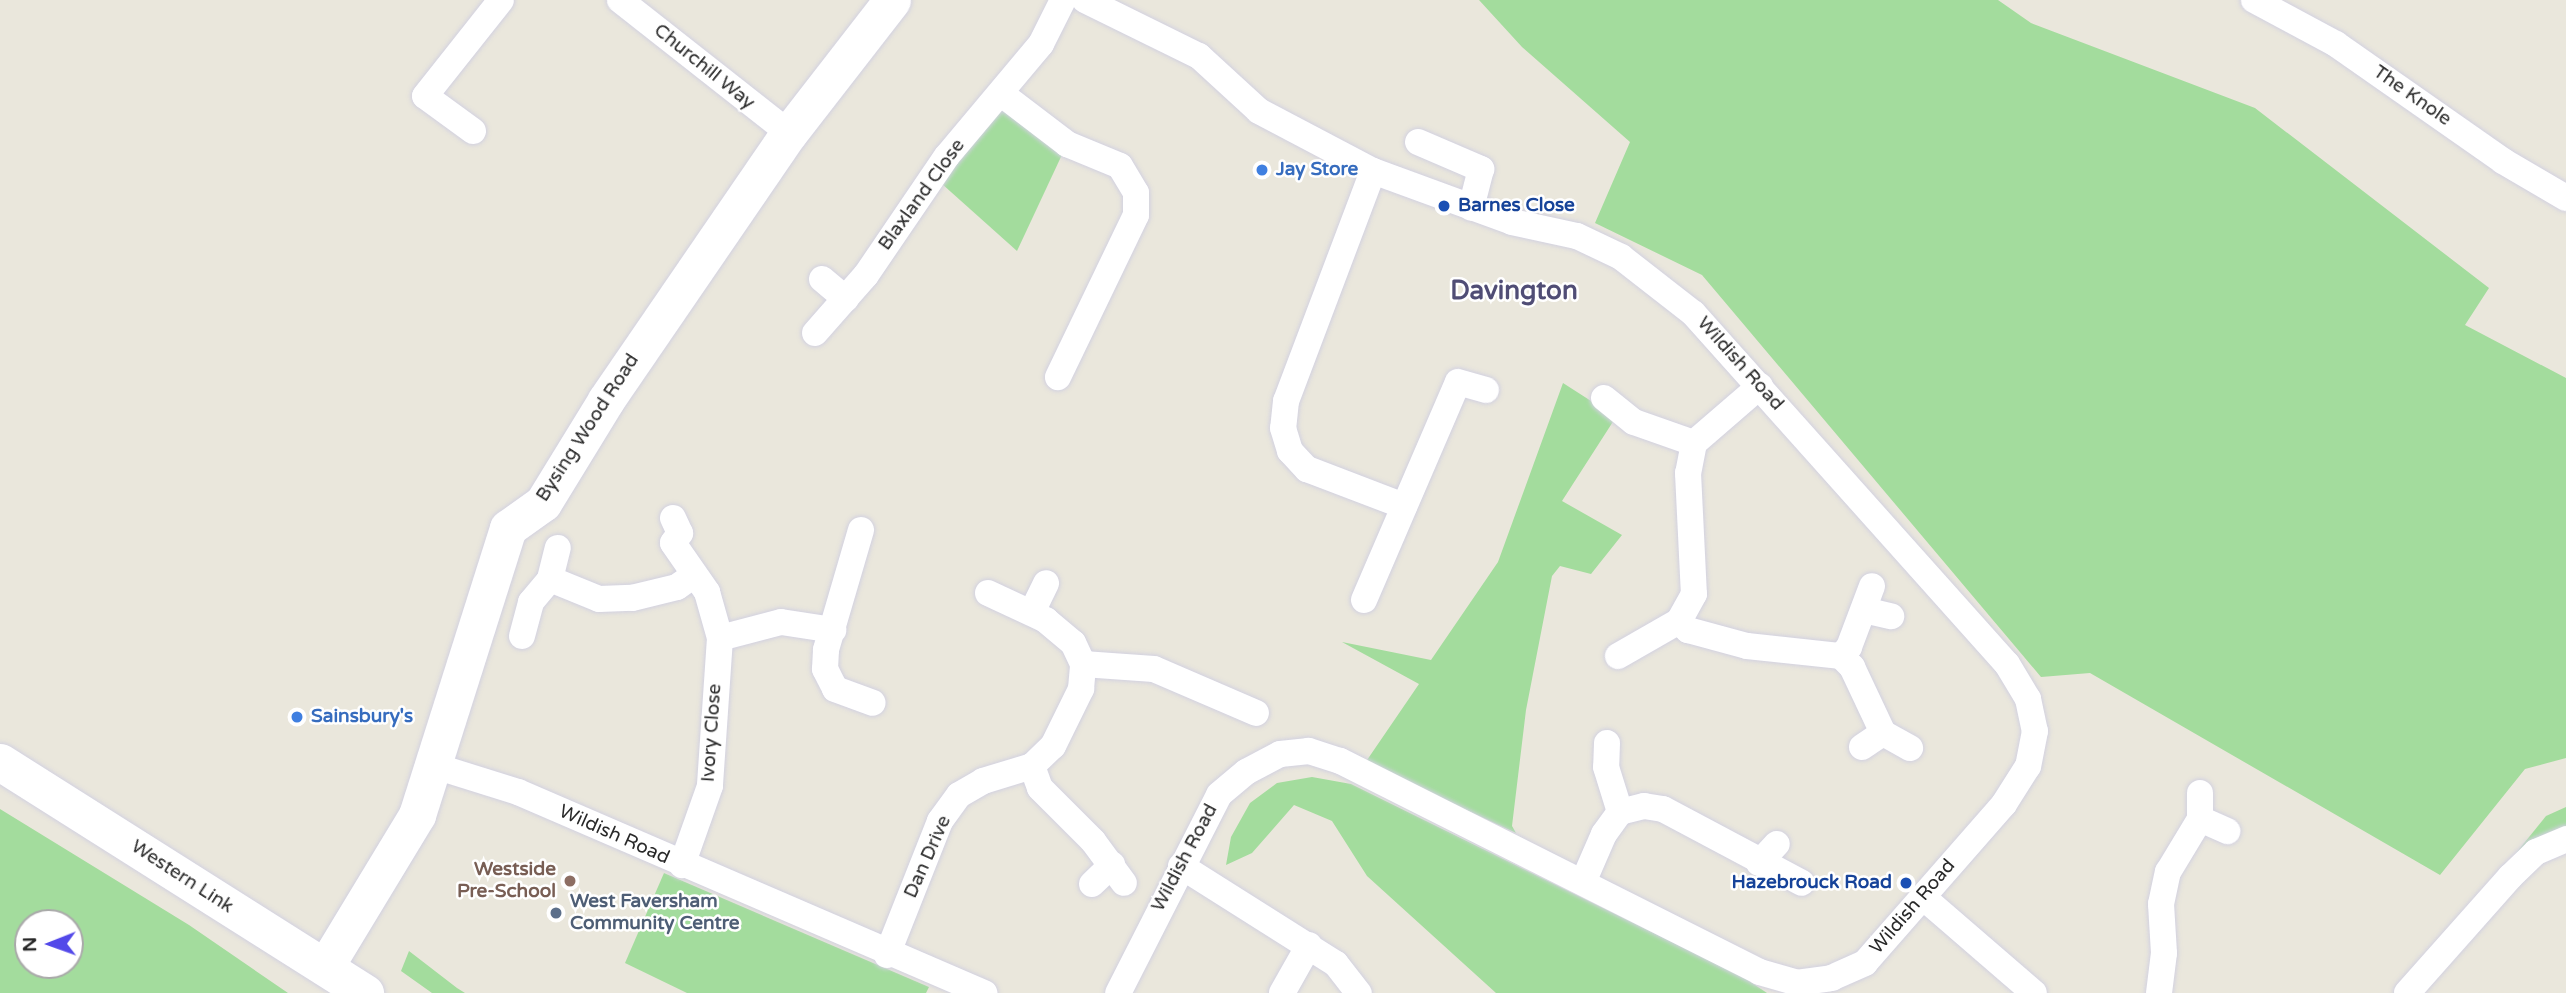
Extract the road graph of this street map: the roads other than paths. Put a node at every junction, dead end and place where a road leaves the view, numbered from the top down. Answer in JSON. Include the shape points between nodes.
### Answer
{"nodes":[{"id":1,"x":501,"y":0,"type":"edge"},
{"id":2,"x":620,"y":0,"type":"edge"},
{"id":3,"x":892,"y":0,"type":"edge"},
{"id":4,"x":1063,"y":0,"type":"edge"},
{"id":5,"x":1085,"y":0,"type":"edge"},
{"id":6,"x":2254,"y":0,"type":"edge"},
{"id":7,"x":1003,"y":94,"type":"junction"},
{"id":8,"x":473,"y":131,"type":"dead end"},
{"id":9,"x":789,"y":133,"type":"junction"},
{"id":10,"x":1418,"y":142,"type":"dead end"},
{"id":11,"x":1373,"y":171,"type":"junction"},
{"id":12,"x":2566,"y":198,"type":"edge"},
{"id":13,"x":1471,"y":208,"type":"junction"},
{"id":14,"x":822,"y":279,"type":"dead end"},
{"id":15,"x":846,"y":299,"type":"junction"},
{"id":16,"x":815,"y":333,"type":"dead end"},
{"id":17,"x":1058,"y":377,"type":"dead end"},
{"id":18,"x":1760,"y":386,"type":"junction"},
{"id":19,"x":1486,"y":390,"type":"dead end"},
{"id":20,"x":1604,"y":398,"type":"dead end"},
{"id":21,"x":1694,"y":443,"type":"junction"},
{"id":22,"x":1405,"y":506,"type":"junction"},
{"id":23,"x":673,"y":518,"type":"dead end"},
{"id":24,"x":860,"y":530,"type":"dead end"},
{"id":25,"x":558,"y":548,"type":"dead end"},
{"id":26,"x":694,"y":575,"type":"junction"},
{"id":27,"x":550,"y":579,"type":"junction"},
{"id":28,"x":1046,"y":583,"type":"dead end"},
{"id":29,"x":988,"y":593,"type":"dead end"},
{"id":30,"x":1364,"y":600,"type":"dead end"},
{"id":31,"x":1032,"y":612,"type":"junction"},
{"id":32,"x":1891,"y":616,"type":"dead end"},
{"id":33,"x":1679,"y":621,"type":"junction"},
{"id":34,"x":832,"y":630,"type":"junction"},
{"id":35,"x":522,"y":636,"type":"dead end"},
{"id":36,"x":720,"y":638,"type":"junction"},
{"id":37,"x":1618,"y":656,"type":"dead end"},
{"id":38,"x":1841,"y":656,"type":"junction"},
{"id":39,"x":1083,"y":664,"type":"junction"},
{"id":40,"x":873,"y":703,"type":"dead end"},
{"id":41,"x":1256,"y":713,"type":"dead end"},
{"id":42,"x":1607,"y":743,"type":"dead end"},
{"id":43,"x":1910,"y":748,"type":"dead end"},
{"id":44,"x":0,"y":762,"type":"edge"},
{"id":45,"x":435,"y":766,"type":"junction"},
{"id":46,"x":1032,"y":766,"type":"junction"},
{"id":47,"x":1620,"y":812,"type":"junction"},
{"id":48,"x":2227,"y":831,"type":"dead end"},
{"id":49,"x":2566,"y":839,"type":"edge"},
{"id":50,"x":682,"y":865,"type":"junction"},
{"id":51,"x":1181,"y":866,"type":"junction"},
{"id":52,"x":1584,"y":880,"type":"junction"},
{"id":53,"x":1802,"y":883,"type":"dead end"},
{"id":54,"x":1092,"y":884,"type":"dead end"},
{"id":55,"x":1924,"y":898,"type":"junction"},
{"id":56,"x":1309,"y":945,"type":"junction"},
{"id":57,"x":887,"y":955,"type":"junction"},
{"id":58,"x":326,"y":967,"type":"junction"},
{"id":59,"x":365,"y":993,"type":"edge"},
{"id":60,"x":984,"y":993,"type":"edge"},
{"id":61,"x":1118,"y":993,"type":"edge"},
{"id":62,"x":1282,"y":993,"type":"edge"},
{"id":63,"x":1359,"y":993,"type":"edge"},
{"id":64,"x":2034,"y":993,"type":"edge"},
{"id":65,"x":2159,"y":993,"type":"edge"},
{"id":66,"x":2407,"y":993,"type":"edge"}],
"edges":[{"from":1,"to":8,"type":"street","via":[[425,96]]},
{"from":2,"to":9,"type":"street","name":"Churchill Way"},
{"from":3,"to":9,"type":"street","name":"Bysing Wood Road"},
{"from":4,"to":7,"type":"street","name":"Blaxland Close","via":[[1041,44]]},
{"from":5,"to":11,"type":"street","name":"Wildish Road","via":[[1199,56],[1259,111]]},
{"from":6,"to":12,"type":"street","name":"The Knole","via":[[2336,44],[2503,161]]},
{"from":7,"to":15,"type":"street","name":"Blaxland Close","via":[[932,175]]},
{"from":7,"to":17,"type":"street","via":[[1067,144],[1120,166],[1136,193],[1136,215],[1082,354]]},
{"from":9,"to":45,"type":"street","name":"Bysing Wood Road","via":[[606,400],[542,503],[508,528]]},
{"from":10,"to":13,"type":"street","via":[[1481,169]]},
{"from":11,"to":13,"type":"street","name":"Wildish Road"},
{"from":11,"to":22,"type":"street","via":[[1286,401],[1283,428],[1290,451],[1307,470]]},
{"from":13,"to":18,"type":"street","name":"Wildish Road","via":[[1577,236],[1621,257],[1693,313]]},
{"from":14,"to":15,"type":"street"},
{"from":15,"to":16,"type":"street","name":"Blaxland Close"},
{"from":18,"to":21,"type":"street"},
{"from":18,"to":55,"type":"street","name":"Wildish Road","via":[[2007,664],[2028,699],[2035,731],[2028,766],[2004,804]]},
{"from":19,"to":22,"type":"street","via":[[1458,382]]},
{"from":20,"to":21,"type":"street","via":[[1627,431]]},
{"from":21,"to":33,"type":"street","via":[[1688,473],[1694,594]]},
{"from":22,"to":30,"type":"street"},
{"from":23,"to":26,"type":"street","name":"Ivory Close","via":[[680,533],[673,542]]},
{"from":24,"to":34,"type":"street"},
{"from":25,"to":27,"type":"street"},
{"from":26,"to":27,"type":"street","via":[[677,587],[632,598],[599,599]]},
{"from":26,"to":36,"type":"street","name":"Ivory Close","via":[[707,592]]},
{"from":27,"to":35,"type":"street","via":[[531,602]]},
{"from":28,"to":31,"type":"street"},
{"from":29,"to":31,"type":"street"},
{"from":31,"to":39,"type":"street","via":[[1073,643]]},
{"from":32,"to":38,"type":"street","via":[[1868,598]]},
{"from":33,"to":37,"type":"street"},
{"from":33,"to":38,"type":"street","via":[[1688,630],[1746,646]]},
{"from":34,"to":36,"type":"street","via":[[781,622]]},
{"from":34,"to":40,"type":"street","via":[[825,669],[835,689]]},
{"from":36,"to":50,"type":"street","name":"Ivory Close","via":[[710,786]]},
{"from":38,"to":43,"type":"street","via":[[1852,667],[1873,740]]},
{"from":39,"to":41,"type":"street","via":[[1154,669],[1214,702]]},
{"from":39,"to":46,"type":"street","name":"Dan Drive","via":[[1081,689],[1070,715],[1053,746]]},
{"from":42,"to":47,"type":"street","via":[[1606,767]]},
{"from":44,"to":58,"type":"street","name":"Western Link"},
{"from":45,"to":50,"type":"street","name":"Wildish Road","via":[[518,792]]},
{"from":45,"to":58,"type":"street","name":"Bysing Wood Road","via":[[417,816]]},
{"from":46,"to":54,"type":"street","via":[[1040,788],[1118,874]]},
{"from":46,"to":57,"type":"street","name":"Dan Drive","via":[[983,781],[959,795],[940,821]]},
{"from":47,"to":52,"type":"street","via":[[1604,834]]},
{"from":47,"to":53,"type":"street","via":[[1644,806],[1663,810],[1768,854]]},
{"from":48,"to":65,"type":"street","via":[[2200,806],[2168,872],[2161,904],[2164,953]]},
{"from":49,"to":66,"type":"street","via":[[2536,852],[2510,877]]},
{"from":50,"to":57,"type":"street","name":"Wildish Road"},
{"from":51,"to":52,"type":"street","name":"Wildish Road","via":[[1219,795],[1246,772],[1280,754],[1310,751]]},
{"from":51,"to":56,"type":"street"},
{"from":51,"to":61,"type":"street","name":"Wildish Road"},
{"from":52,"to":55,"type":"street","name":"Wildish Road","via":[[1760,972],[1798,983],[1832,978],[1865,963]]},
{"from":55,"to":64,"type":"street"},
{"from":56,"to":62,"type":"street"},
{"from":56,"to":63,"type":"street","via":[[1336,964]]},
{"from":57,"to":60,"type":"street","name":"Wildish Road"},
{"from":58,"to":59,"type":"street","name":"Western Link"}]}
